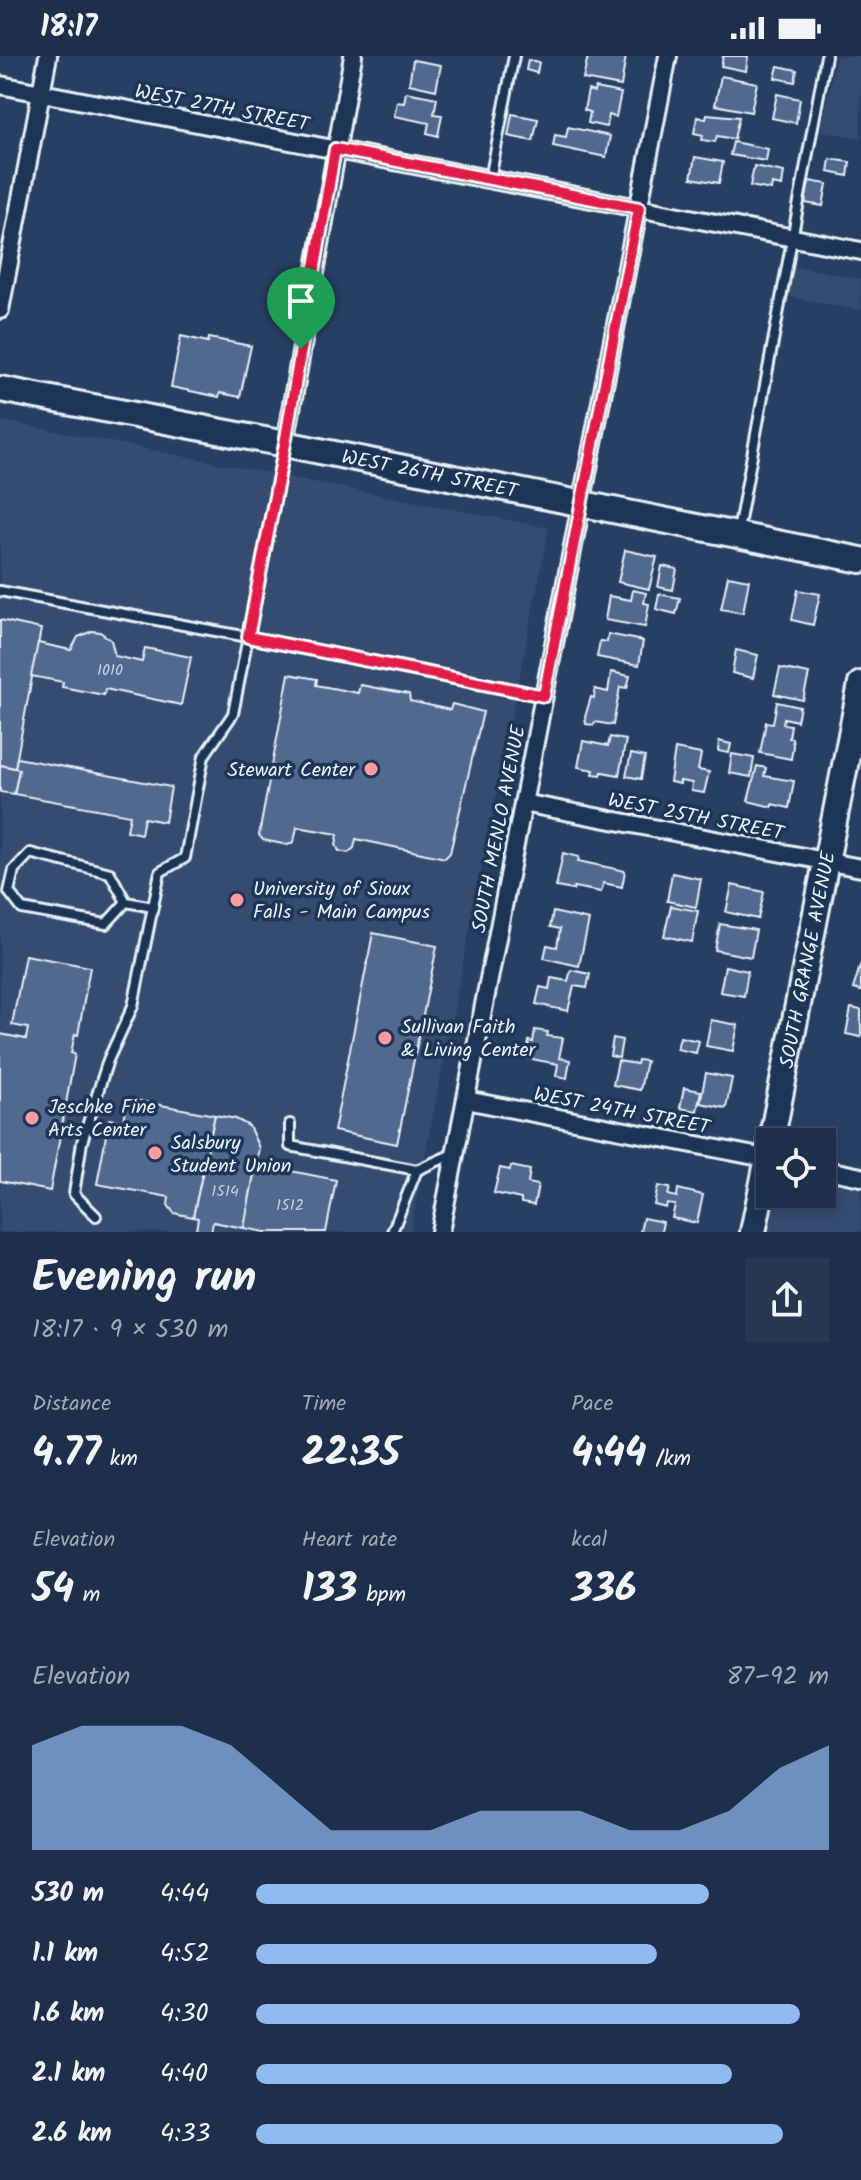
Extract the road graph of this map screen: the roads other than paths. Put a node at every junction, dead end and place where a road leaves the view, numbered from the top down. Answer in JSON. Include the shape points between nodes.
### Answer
{"nodes":[{"id":1,"x":48,"y":56,"type":"edge"},
{"id":2,"x":353,"y":56,"type":"edge"},
{"id":3,"x":514,"y":56,"type":"edge"},
{"id":4,"x":668,"y":56,"type":"edge"},
{"id":5,"x":826,"y":56,"type":"edge"},
{"id":6,"x":0,"y":85,"type":"edge"},
{"id":7,"x":41,"y":93,"type":"junction"},
{"id":8,"x":335,"y":149,"type":"junction"},
{"id":9,"x":490,"y":180,"type":"junction"},
{"id":10,"x":639,"y":208,"type":"junction"},
{"id":11,"x":793,"y":238,"type":"junction"},
{"id":12,"x":861,"y":251,"type":"edge"},
{"id":13,"x":0,"y":310,"type":"edge"},
{"id":14,"x":0,"y":389,"type":"edge"},
{"id":15,"x":285,"y":444,"type":"junction"},
{"id":16,"x":581,"y":504,"type":"junction"},
{"id":17,"x":737,"y":535,"type":"junction"},
{"id":18,"x":861,"y":560,"type":"edge"},
{"id":19,"x":0,"y":591,"type":"edge"},
{"id":20,"x":248,"y":637,"type":"junction"},
{"id":21,"x":861,"y":684,"type":"edge"},
{"id":22,"x":544,"y":696,"type":"junction"},
{"id":23,"x":523,"y":803,"type":"junction"},
{"id":24,"x":825,"y":861,"type":"junction"},
{"id":25,"x":861,"y":868,"type":"edge"},
{"id":26,"x":126,"y":902,"type":"junction"},
{"id":27,"x":153,"y":907,"type":"junction"},
{"id":28,"x":466,"y":1100,"type":"junction"},
{"id":29,"x":290,"y":1124,"type":"dead end"},
{"id":30,"x":775,"y":1128,"type":"edge"},
{"id":31,"x":756,"y":1150,"type":"edge"},
{"id":32,"x":455,"y":1153,"type":"junction"},
{"id":33,"x":417,"y":1170,"type":"junction"},
{"id":34,"x":836,"y":1172,"type":"edge"},
{"id":35,"x":861,"y":1177,"type":"edge"},
{"id":36,"x":758,"y":1208,"type":"edge"},
{"id":37,"x":96,"y":1216,"type":"dead end"},
{"id":38,"x":392,"y":1232,"type":"edge"},
{"id":39,"x":440,"y":1232,"type":"edge"},
{"id":40,"x":753,"y":1232,"type":"edge"}],
"edges":[{"from":1,"to":7,"type":"street"},
{"from":2,"to":8,"type":"street"},
{"from":3,"to":9,"type":"lane"},
{"from":4,"to":10,"type":"street","name":"SOUTH MENLO AVENUE"},
{"from":5,"to":11,"type":"lane"},
{"from":6,"to":7,"type":"street","name":"WEST 27TH STREET"},
{"from":7,"to":8,"type":"street","name":"WEST 27TH STREET"},
{"from":7,"to":13,"type":"street"},
{"from":8,"to":9,"type":"street","name":"WEST 27TH STREET"},
{"from":8,"to":15,"type":"street"},
{"from":9,"to":10,"type":"street","name":"WEST 27TH STREET"},
{"from":10,"to":11,"type":"street","name":"WEST 27TH STREET"},
{"from":10,"to":16,"type":"street","name":"SOUTH MENLO AVENUE"},
{"from":11,"to":12,"type":"street","name":"WEST 27TH STREET"},
{"from":11,"to":17,"type":"lane"},
{"from":14,"to":15,"type":"main road","name":"WEST 26TH STREET"},
{"from":15,"to":16,"type":"main road","name":"WEST 26TH STREET"},
{"from":15,"to":20,"type":"lane"},
{"from":16,"to":17,"type":"main road","name":"WEST 26TH STREET"},
{"from":16,"to":22,"type":"street","name":"SOUTH MENLO AVENUE"},
{"from":17,"to":18,"type":"main road","name":"WEST 26TH STREET"},
{"from":19,"to":20,"type":"lane"},
{"from":20,"to":22,"type":"lane"},
{"from":20,"to":27,"type":"lane","via":[[233,714],[204,756],[185,858],[160,872]]},
{"from":21,"to":24,"type":"main road","name":"SOUTH GRANGE AVENUE"},
{"from":22,"to":23,"type":"street","name":"SOUTH MENLO AVENUE"},
{"from":23,"to":24,"type":"street","name":"WEST 25TH STREET"},
{"from":23,"to":28,"type":"street","name":"SOUTH MENLO AVENUE"},
{"from":24,"to":25,"type":"street","name":"WEST 25TH STREET"},
{"from":24,"to":30,"type":"main road","name":"SOUTH GRANGE AVENUE"},
{"from":26,"to":26,"type":"lane","via":[[106,924],[22,909],[9,892],[14,870],[30,853],[110,873]]},
{"from":26,"to":27,"type":"lane"},
{"from":27,"to":37,"type":"lane","via":[[133,1006],[108,1060],[82,1142],[74,1194]]},
{"from":28,"to":31,"type":"street","name":"WEST 24TH STREET"},
{"from":28,"to":32,"type":"street","name":"SOUTH MENLO AVENUE"},
{"from":29,"to":33,"type":"lane","via":[[290,1146]]},
{"from":32,"to":33,"type":"lane"},
{"from":32,"to":39,"type":"street","name":"SOUTH MENLO AVENUE"},
{"from":33,"to":38,"type":"lane"},
{"from":34,"to":35,"type":"street"},
{"from":36,"to":40,"type":"main road","name":"SOUTH GRANGE AVENUE"}]}
